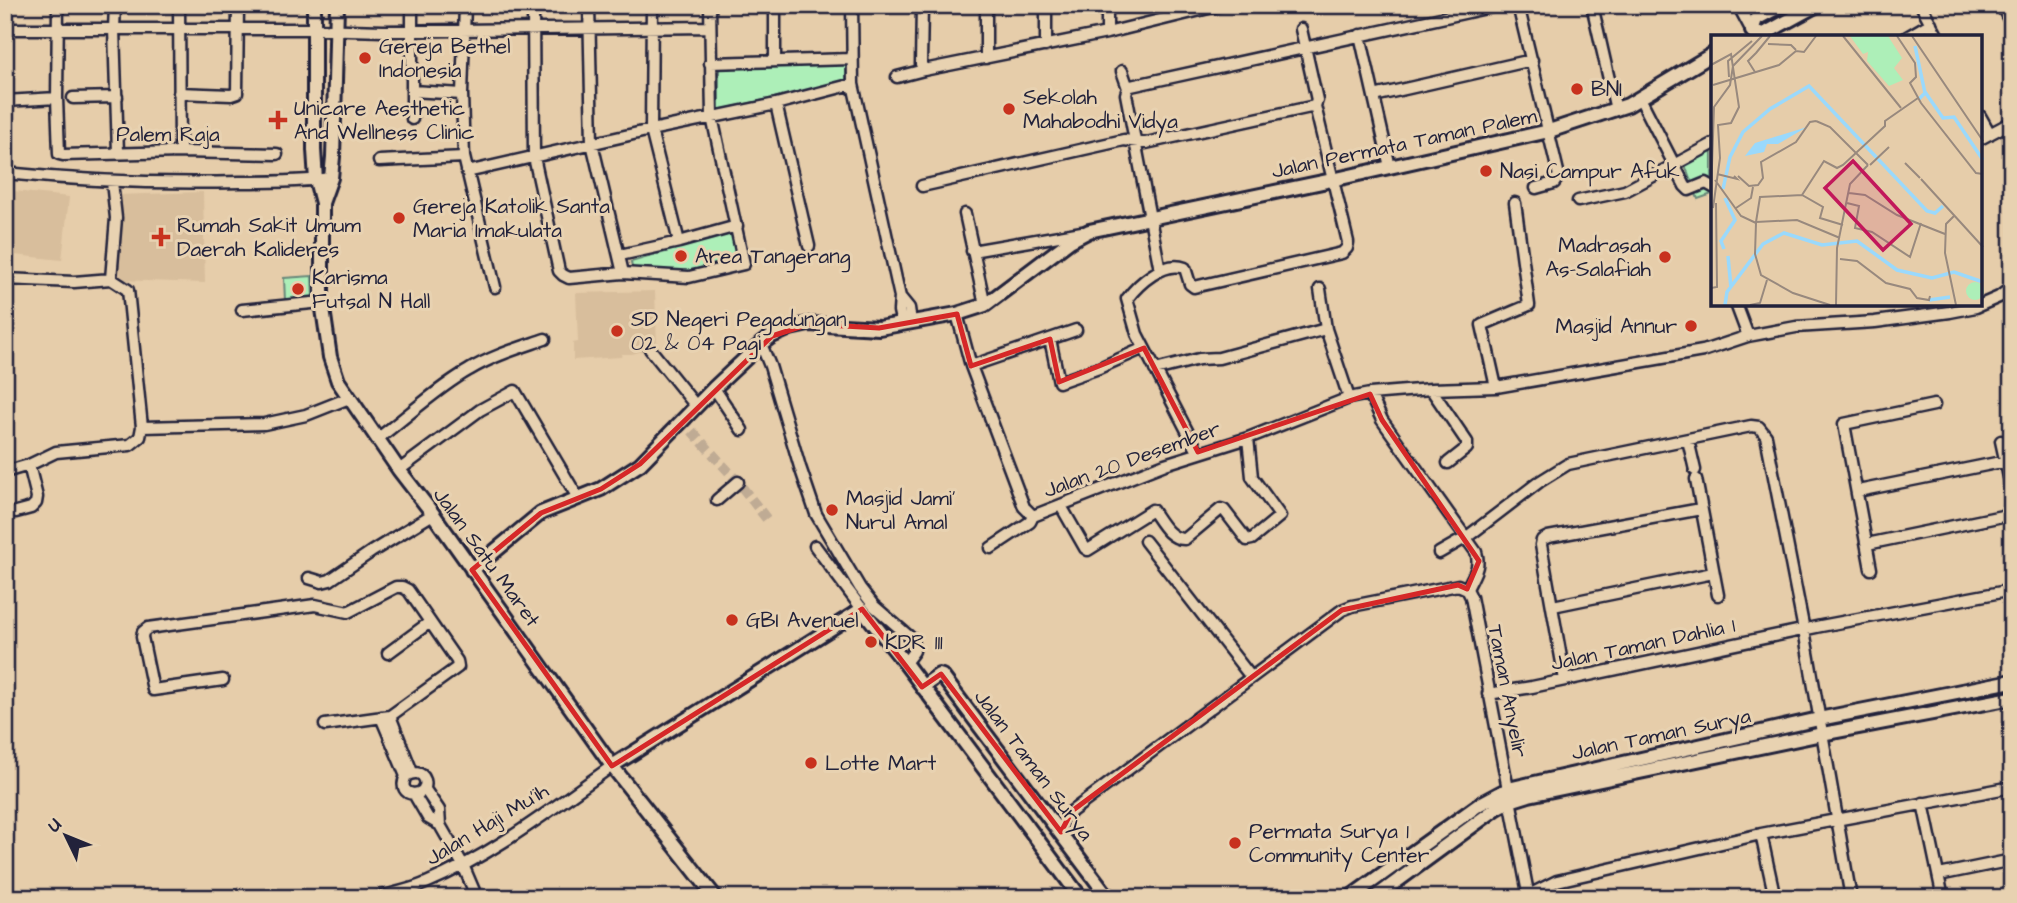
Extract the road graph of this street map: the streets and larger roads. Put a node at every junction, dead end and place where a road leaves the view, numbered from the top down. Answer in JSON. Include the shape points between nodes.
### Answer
{"nodes":[{"id":1,"x":58,"y":5,"type":"edge"},
{"id":2,"x":116,"y":5,"type":"edge"},
{"id":3,"x":179,"y":5,"type":"edge"},
{"id":4,"x":238,"y":5,"type":"edge"},
{"id":5,"x":314,"y":5,"type":"edge"},
{"id":6,"x":337,"y":5,"type":"edge"},
{"id":7,"x":412,"y":5,"type":"edge"},
{"id":8,"x":464,"y":5,"type":"edge"},
{"id":9,"x":533,"y":5,"type":"edge"},
{"id":10,"x":589,"y":5,"type":"edge"},
{"id":11,"x":652,"y":5,"type":"edge"},
{"id":12,"x":710,"y":5,"type":"edge"},
{"id":13,"x":775,"y":5,"type":"edge"},
{"id":14,"x":852,"y":5,"type":"edge"},
{"id":15,"x":922,"y":5,"type":"edge"},
{"id":16,"x":986,"y":5,"type":"edge"},
{"id":17,"x":1046,"y":5,"type":"edge"},
{"id":18,"x":1107,"y":5,"type":"edge"},
{"id":19,"x":1165,"y":5,"type":"edge"},
{"id":20,"x":1221,"y":5,"type":"edge"},
{"id":21,"x":1500,"y":5,"type":"edge"},
{"id":22,"x":1518,"y":5,"type":"edge"},
{"id":23,"x":1592,"y":5,"type":"edge"},
{"id":24,"x":1738,"y":5,"type":"edge"},
{"id":25,"x":1782,"y":5,"type":"edge"},
{"id":26,"x":1816,"y":5,"type":"edge"},
{"id":27,"x":1921,"y":5,"type":"edge"},
{"id":28,"x":2001,"y":5,"type":"edge"},
{"id":29,"x":1165,"y":18,"type":"junction"},
{"id":30,"x":1931,"y":23,"type":"junction"},
{"id":31,"x":2012,"y":25,"type":"edge"},
{"id":32,"x":589,"y":27,"type":"junction"},
{"id":33,"x":652,"y":27,"type":"junction"},
{"id":34,"x":710,"y":27,"type":"junction"},
{"id":35,"x":5,"y":29,"type":"edge"},
{"id":36,"x":57,"y":29,"type":"junction"},
{"id":37,"x":114,"y":29,"type":"junction"},
{"id":38,"x":315,"y":29,"type":"junction"},
{"id":39,"x":533,"y":29,"type":"junction"},
{"id":40,"x":1301,"y":29,"type":"dead end"},
{"id":41,"x":179,"y":30,"type":"junction"},
{"id":42,"x":237,"y":30,"type":"junction"},
{"id":43,"x":338,"y":30,"type":"junction"},
{"id":44,"x":412,"y":30,"type":"junction"},
{"id":45,"x":464,"y":30,"type":"junction"},
{"id":46,"x":1107,"y":33,"type":"junction"},
{"id":47,"x":1360,"y":35,"type":"junction"},
{"id":48,"x":1750,"y":35,"type":"edge"},
{"id":49,"x":1910,"y":35,"type":"edge"},
{"id":50,"x":1937,"y":35,"type":"edge"},
{"id":51,"x":1046,"y":46,"type":"junction"},
{"id":52,"x":1306,"y":47,"type":"junction"},
{"id":53,"x":1711,"y":55,"type":"edge"},
{"id":54,"x":986,"y":58,"type":"junction"},
{"id":55,"x":852,"y":59,"type":"junction"},
{"id":56,"x":775,"y":60,"type":"junction"},
{"id":57,"x":1532,"y":60,"type":"junction"},
{"id":58,"x":710,"y":64,"type":"junction"},
{"id":59,"x":924,"y":70,"type":"junction"},
{"id":60,"x":1122,"y":71,"type":"dead end"},
{"id":61,"x":897,"y":77,"type":"dead end"},
{"id":62,"x":853,"y":85,"type":"junction"},
{"id":63,"x":1128,"y":88,"type":"junction"},
{"id":64,"x":412,"y":91,"type":"junction"},
{"id":65,"x":179,"y":93,"type":"junction"},
{"id":66,"x":462,"y":94,"type":"junction"},
{"id":67,"x":1374,"y":96,"type":"junction"},
{"id":68,"x":117,"y":97,"type":"junction"},
{"id":69,"x":57,"y":98,"type":"junction"},
{"id":70,"x":73,"y":98,"type":"dead end"},
{"id":71,"x":1640,"y":98,"type":"junction"},
{"id":72,"x":5,"y":101,"type":"edge"},
{"id":73,"x":776,"y":104,"type":"junction"},
{"id":74,"x":1315,"y":106,"type":"junction"},
{"id":75,"x":1616,"y":110,"type":"junction"},
{"id":76,"x":712,"y":117,"type":"junction"},
{"id":77,"x":412,"y":119,"type":"dead end"},
{"id":78,"x":2012,"y":122,"type":"edge"},
{"id":79,"x":651,"y":130,"type":"junction"},
{"id":80,"x":1549,"y":131,"type":"junction"},
{"id":81,"x":1985,"y":137,"type":"edge"},
{"id":82,"x":1136,"y":142,"type":"junction"},
{"id":83,"x":592,"y":144,"type":"junction"},
{"id":84,"x":1711,"y":145,"type":"edge"},
{"id":85,"x":180,"y":152,"type":"junction"},
{"id":86,"x":118,"y":153,"type":"junction"},
{"id":87,"x":277,"y":154,"type":"dead end"},
{"id":88,"x":464,"y":157,"type":"junction"},
{"id":89,"x":534,"y":157,"type":"junction"},
{"id":90,"x":379,"y":161,"type":"dead end"},
{"id":91,"x":1675,"y":165,"type":"junction"},
{"id":92,"x":1390,"y":167,"type":"junction"},
{"id":93,"x":467,"y":172,"type":"junction"},
{"id":94,"x":5,"y":173,"type":"edge"},
{"id":95,"x":331,"y":178,"type":"junction"},
{"id":96,"x":316,"y":180,"type":"junction"},
{"id":97,"x":1332,"y":180,"type":"junction"},
{"id":98,"x":112,"y":182,"type":"junction"},
{"id":99,"x":922,"y":186,"type":"dead end"},
{"id":100,"x":1711,"y":186,"type":"edge"},
{"id":101,"x":1536,"y":188,"type":"dead end"},
{"id":102,"x":1578,"y":201,"type":"dead end"},
{"id":103,"x":322,"y":202,"type":"junction"},
{"id":104,"x":1515,"y":203,"type":"dead end"},
{"id":105,"x":965,"y":214,"type":"dead end"},
{"id":106,"x":1150,"y":217,"type":"junction"},
{"id":107,"x":737,"y":226,"type":"junction"},
{"id":108,"x":1089,"y":231,"type":"junction"},
{"id":109,"x":679,"y":242,"type":"junction"},
{"id":110,"x":809,"y":246,"type":"dead end"},
{"id":111,"x":972,"y":251,"type":"junction"},
{"id":112,"x":620,"y":255,"type":"junction"},
{"id":113,"x":1160,"y":271,"type":"junction"},
{"id":114,"x":623,"y":273,"type":"junction"},
{"id":115,"x":5,"y":279,"type":"edge"},
{"id":116,"x":111,"y":279,"type":"junction"},
{"id":117,"x":495,"y":287,"type":"dead end"},
{"id":118,"x":2012,"y":287,"type":"edge"},
{"id":119,"x":1320,"y":289,"type":"dead end"},
{"id":120,"x":322,"y":302,"type":"junction"},
{"id":121,"x":1982,"y":304,"type":"edge"},
{"id":122,"x":985,"y":305,"type":"junction"},
{"id":123,"x":1737,"y":306,"type":"edge"},
{"id":124,"x":1978,"y":306,"type":"edge"},
{"id":125,"x":1949,"y":308,"type":"edge"},
{"id":126,"x":242,"y":310,"type":"dead end"},
{"id":127,"x":957,"y":314,"type":"junction"},
{"id":128,"x":907,"y":323,"type":"junction"},
{"id":129,"x":1326,"y":329,"type":"junction"},
{"id":130,"x":1076,"y":330,"type":"dead end"},
{"id":131,"x":1748,"y":336,"type":"junction"},
{"id":132,"x":545,"y":339,"type":"dead end"},
{"id":133,"x":1051,"y":339,"type":"junction"},
{"id":134,"x":761,"y":344,"type":"junction"},
{"id":135,"x":1144,"y":348,"type":"junction"},
{"id":136,"x":650,"y":349,"type":"dead end"},
{"id":137,"x":971,"y":366,"type":"junction"},
{"id":138,"x":1155,"y":370,"type":"junction"},
{"id":139,"x":1496,"y":387,"type":"junction"},
{"id":140,"x":714,"y":388,"type":"junction"},
{"id":141,"x":1431,"y":389,"type":"junction"},
{"id":142,"x":1370,"y":394,"type":"junction"},
{"id":143,"x":349,"y":398,"type":"junction"},
{"id":144,"x":1349,"y":398,"type":"junction"},
{"id":145,"x":1934,"y":405,"type":"dead end"},
{"id":146,"x":696,"y":406,"type":"junction"},
{"id":147,"x":142,"y":427,"type":"junction"},
{"id":148,"x":741,"y":430,"type":"dead end"},
{"id":149,"x":1248,"y":438,"type":"junction"},
{"id":150,"x":377,"y":439,"type":"junction"},
{"id":151,"x":1688,"y":440,"type":"junction"},
{"id":152,"x":2001,"y":441,"type":"dead end"},
{"id":153,"x":1198,"y":453,"type":"junction"},
{"id":154,"x":2006,"y":461,"type":"junction"},
{"id":155,"x":1448,"y":463,"type":"dead end"},
{"id":156,"x":29,"y":464,"type":"junction"},
{"id":157,"x":399,"y":470,"type":"junction"},
{"id":158,"x":5,"y":472,"type":"edge"},
{"id":159,"x":738,"y":482,"type":"dead end"},
{"id":160,"x":1858,"y":491,"type":"junction"},
{"id":161,"x":2012,"y":491,"type":"edge"},
{"id":162,"x":578,"y":498,"type":"junction"},
{"id":163,"x":717,"y":500,"type":"dead end"},
{"id":164,"x":1061,"y":506,"type":"junction"},
{"id":165,"x":1702,"y":509,"type":"junction"},
{"id":166,"x":16,"y":512,"type":"dead end"},
{"id":167,"x":433,"y":514,"type":"junction"},
{"id":168,"x":2012,"y":514,"type":"edge"},
{"id":169,"x":1033,"y":516,"type":"junction"},
{"id":170,"x":1466,"y":537,"type":"junction"},
{"id":171,"x":1145,"y":541,"type":"dead end"},
{"id":172,"x":1867,"y":544,"type":"junction"},
{"id":173,"x":815,"y":546,"type":"dead end"},
{"id":174,"x":990,"y":548,"type":"dead end"},
{"id":175,"x":1439,"y":554,"type":"dead end"},
{"id":176,"x":1871,"y":569,"type":"dead end"},
{"id":177,"x":472,"y":570,"type":"junction"},
{"id":178,"x":1713,"y":573,"type":"junction"},
{"id":179,"x":309,"y":579,"type":"dead end"},
{"id":180,"x":1467,"y":589,"type":"junction"},
{"id":181,"x":2012,"y":590,"type":"edge"},
{"id":182,"x":1717,"y":595,"type":"dead end"},
{"id":183,"x":1553,"y":606,"type":"junction"},
{"id":184,"x":862,"y":609,"type":"junction"},
{"id":185,"x":430,"y":622,"type":"junction"},
{"id":186,"x":1804,"y":630,"type":"junction"},
{"id":187,"x":388,"y":653,"type":"dead end"},
{"id":188,"x":905,"y":663,"type":"junction"},
{"id":189,"x":1251,"y":677,"type":"junction"},
{"id":190,"x":223,"y":680,"type":"dead end"},
{"id":191,"x":1565,"y":680,"type":"junction"},
{"id":192,"x":2012,"y":681,"type":"edge"},
{"id":193,"x":922,"y":687,"type":"junction"},
{"id":194,"x":1488,"y":694,"type":"junction"},
{"id":195,"x":2012,"y":698,"type":"edge"},
{"id":196,"x":385,"y":716,"type":"junction"},
{"id":197,"x":1819,"y":719,"type":"junction"},
{"id":198,"x":325,"y":725,"type":"dead end"},
{"id":199,"x":1822,"y":734,"type":"junction"},
{"id":200,"x":612,"y":766,"type":"junction"},
{"id":201,"x":409,"y":774,"type":"junction"},
{"id":202,"x":2012,"y":787,"type":"edge"},
{"id":203,"x":424,"y":788,"type":"junction"},
{"id":204,"x":414,"y":794,"type":"junction"},
{"id":205,"x":1509,"y":795,"type":"junction"},
{"id":206,"x":1923,"y":803,"type":"junction"},
{"id":207,"x":1836,"y":819,"type":"junction"},
{"id":208,"x":440,"y":825,"type":"junction"},
{"id":209,"x":1061,"y":832,"type":"junction"},
{"id":210,"x":1761,"y":834,"type":"junction"},
{"id":211,"x":2012,"y":860,"type":"edge"},
{"id":212,"x":463,"y":865,"type":"junction"},
{"id":213,"x":1939,"y":875,"type":"junction"},
{"id":214,"x":1527,"y":896,"type":"edge"},
{"id":215,"x":374,"y":898,"type":"edge"},
{"id":216,"x":477,"y":898,"type":"edge"},
{"id":217,"x":716,"y":898,"type":"edge"},
{"id":218,"x":1081,"y":898,"type":"edge"},
{"id":219,"x":1109,"y":898,"type":"edge"},
{"id":220,"x":1349,"y":898,"type":"edge"},
{"id":221,"x":1374,"y":898,"type":"edge"},
{"id":222,"x":1775,"y":898,"type":"edge"},
{"id":223,"x":1852,"y":898,"type":"edge"},
{"id":224,"x":1943,"y":898,"type":"edge"}],
"edges":[{"from":1,"to":36,"type":"street"},
{"from":2,"to":37,"type":"street"},
{"from":3,"to":41,"type":"street"},
{"from":4,"to":42,"type":"street"},
{"from":5,"to":38,"type":"street","name":"Jalan Satu Maret"},
{"from":6,"to":43,"type":"street","name":"Jalan Satu Maret"},
{"from":7,"to":44,"type":"street"},
{"from":8,"to":45,"type":"street"},
{"from":9,"to":39,"type":"street"},
{"from":10,"to":32,"type":"street"},
{"from":11,"to":33,"type":"street"},
{"from":12,"to":34,"type":"street"},
{"from":13,"to":56,"type":"street"},
{"from":14,"to":55,"type":"street"},
{"from":15,"to":59,"type":"street"},
{"from":16,"to":54,"type":"street"},
{"from":17,"to":51,"type":"street"},
{"from":18,"to":46,"type":"street"},
{"from":19,"to":29,"type":"street"},
{"from":20,"to":29,"type":"street"},
{"from":21,"to":47,"type":"street"},
{"from":22,"to":57,"type":"street"},
{"from":23,"to":75,"type":"street"},
{"from":24,"to":48,"type":"street"},
{"from":25,"to":48,"type":"street","via":[[1756,19]]},
{"from":26,"to":48,"type":"street","via":[[1764,34]]},
{"from":27,"to":30,"type":"street"},
{"from":28,"to":31,"type":"street"},
{"from":29,"to":46,"type":"street"},
{"from":30,"to":49,"type":"street"},
{"from":30,"to":50,"type":"street"},
{"from":32,"to":33,"type":"street"},
{"from":32,"to":39,"type":"street"},
{"from":32,"to":83,"type":"street"},
{"from":33,"to":34,"type":"street"},
{"from":33,"to":79,"type":"street"},
{"from":34,"to":58,"type":"street"},
{"from":35,"to":36,"type":"street"},
{"from":36,"to":37,"type":"street"},
{"from":36,"to":69,"type":"street"},
{"from":37,"to":41,"type":"street"},
{"from":37,"to":68,"type":"street"},
{"from":38,"to":42,"type":"street"},
{"from":38,"to":43,"type":"street"},
{"from":38,"to":96,"type":"street","name":"Jalan Satu Maret"},
{"from":39,"to":45,"type":"street"},
{"from":39,"to":89,"type":"street"},
{"from":40,"to":52,"type":"street"},
{"from":41,"to":42,"type":"street"},
{"from":41,"to":65,"type":"street"},
{"from":42,"to":65,"type":"street","via":[[235,95]]},
{"from":43,"to":44,"type":"street"},
{"from":43,"to":95,"type":"street","name":"Jalan Satu Maret"},
{"from":44,"to":45,"type":"street"},
{"from":44,"to":64,"type":"street"},
{"from":45,"to":66,"type":"street"},
{"from":46,"to":51,"type":"street"},
{"from":47,"to":52,"type":"street"},
{"from":47,"to":67,"type":"street"},
{"from":51,"to":54,"type":"street"},
{"from":52,"to":63,"type":"street"},
{"from":52,"to":74,"type":"street"},
{"from":53,"to":71,"type":"street","name":"Jalan Permata Taman Palem"},
{"from":54,"to":59,"type":"street"},
{"from":55,"to":56,"type":"street"},
{"from":55,"to":62,"type":"street"},
{"from":56,"to":58,"type":"street"},
{"from":57,"to":67,"type":"street"},
{"from":57,"to":80,"type":"street"},
{"from":58,"to":76,"type":"street"},
{"from":59,"to":61,"type":"street"},
{"from":60,"to":63,"type":"street"},
{"from":62,"to":73,"type":"street"},
{"from":62,"to":128,"type":"street","via":[[900,297],[909,308]]},
{"from":63,"to":82,"type":"street"},
{"from":64,"to":66,"type":"street"},
{"from":64,"to":77,"type":"street"},
{"from":65,"to":85,"type":"street"},
{"from":66,"to":88,"type":"street"},
{"from":67,"to":92,"type":"street"},
{"from":68,"to":70,"type":"street"},
{"from":68,"to":86,"type":"street"},
{"from":69,"to":72,"type":"street"},
{"from":69,"to":86,"type":"street","name":"Palem Raja","via":[[59,154]]},
{"from":71,"to":75,"type":"street","name":"Jalan Permata Taman Palem"},
{"from":71,"to":91,"type":"street"},
{"from":73,"to":76,"type":"street"},
{"from":73,"to":110,"type":"street"},
{"from":74,"to":82,"type":"street"},
{"from":74,"to":97,"type":"street"},
{"from":75,"to":80,"type":"street","name":"Jalan Permata Taman Palem"},
{"from":76,"to":79,"type":"street"},
{"from":76,"to":107,"type":"street"},
{"from":78,"to":81,"type":"street"},
{"from":79,"to":83,"type":"street"},
{"from":79,"to":109,"type":"street"},
{"from":80,"to":92,"type":"street","name":"Jalan Permata Taman Palem"},
{"from":80,"to":101,"type":"street","via":[[1559,179]]},
{"from":82,"to":99,"type":"street","via":[[1124,139]]},
{"from":82,"to":106,"type":"street"},
{"from":83,"to":89,"type":"street"},
{"from":83,"to":112,"type":"street"},
{"from":84,"to":91,"type":"street"},
{"from":85,"to":86,"type":"street","name":"Palem Raja"},
{"from":85,"to":87,"type":"street","name":"Palem Raja"},
{"from":88,"to":90,"type":"street"},
{"from":88,"to":93,"type":"street"},
{"from":89,"to":93,"type":"street"},
{"from":89,"to":114,"type":"street","via":[[559,271],[569,278]]},
{"from":91,"to":100,"type":"street","via":[[1689,190],[1706,183]]},
{"from":91,"to":102,"type":"street","via":[[1625,191]]},
{"from":92,"to":97,"type":"street","name":"Jalan Permata Taman Palem"},
{"from":93,"to":117,"type":"street"},
{"from":94,"to":98,"type":"street"},
{"from":95,"to":96,"type":"street"},
{"from":95,"to":103,"type":"street","name":"Jalan Satu Maret"},
{"from":96,"to":98,"type":"street"},
{"from":96,"to":103,"type":"street","name":"Jalan Satu Maret"},
{"from":97,"to":106,"type":"street","name":"Jalan Permata Taman Palem"},
{"from":97,"to":113,"type":"street","via":[[1348,242],[1342,253],[1195,287],[1185,268]]},
{"from":98,"to":116,"type":"street","via":[[116,218]]},
{"from":103,"to":120,"type":"street","name":"Jalan Satu Maret"},
{"from":104,"to":139,"type":"street","via":[[1529,305],[1482,325]]},
{"from":105,"to":111,"type":"street"},
{"from":106,"to":108,"type":"street","name":"Jalan Permata Taman Palem"},
{"from":106,"to":113,"type":"street"},
{"from":107,"to":109,"type":"street"},
{"from":107,"to":114,"type":"street","via":[[744,260],[741,266],[689,276]]},
{"from":108,"to":111,"type":"street"},
{"from":108,"to":122,"type":"street","name":"Jalan Permata Taman Palem"},
{"from":109,"to":112,"type":"street"},
{"from":111,"to":122,"type":"street"},
{"from":112,"to":114,"type":"street"},
{"from":113,"to":135,"type":"street","via":[[1127,299]]},
{"from":115,"to":116,"type":"street"},
{"from":116,"to":147,"type":"street","via":[[128,289]]},
{"from":118,"to":121,"type":"street","name":"Jalan 20 Desember"},
{"from":119,"to":129,"type":"street"},
{"from":120,"to":126,"type":"street"},
{"from":120,"to":143,"type":"street","name":"Jalan Satu Maret","via":[[330,357]]},
{"from":122,"to":127,"type":"street","name":"Jalan Permata Taman Palem"},
{"from":123,"to":131,"type":"street"},
{"from":124,"to":125,"type":"street","name":"Jalan 20 Desember"},
{"from":125,"to":131,"type":"street","name":"Jalan 20 Desember","via":[[1875,322],[1796,327]]},
{"from":127,"to":128,"type":"street"},
{"from":127,"to":137,"type":"street","name":"Jalan 20 Desember"},
{"from":128,"to":134,"type":"street","via":[[879,328],[809,324],[790,328]]},
{"from":129,"to":138,"type":"street"},
{"from":129,"to":144,"type":"street"},
{"from":130,"to":133,"type":"street"},
{"from":131,"to":139,"type":"street","name":"Jalan 20 Desember","via":[[1703,351]]},
{"from":132,"to":150,"type":"street","via":[[470,369]]},
{"from":133,"to":135,"type":"street","via":[[1059,382]]},
{"from":133,"to":137,"type":"street"},
{"from":134,"to":140,"type":"street"},
{"from":134,"to":188,"type":"street","via":[[816,514],[860,588],[912,639],[914,651]]},
{"from":135,"to":138,"type":"street"},
{"from":136,"to":146,"type":"street"},
{"from":137,"to":169,"type":"street","name":"Jalan 20 Desember","via":[[1024,507]]},
{"from":138,"to":153,"type":"street"},
{"from":139,"to":141,"type":"street","name":"Jalan 20 Desember"},
{"from":140,"to":146,"type":"street"},
{"from":140,"to":148,"type":"street"},
{"from":141,"to":142,"type":"street","name":"Jalan 20 Desember"},
{"from":141,"to":155,"type":"street","via":[[1467,442],[1468,448]]},
{"from":142,"to":144,"type":"street","name":"Jalan 20 Desember"},
{"from":142,"to":170,"type":"street","via":[[1382,420]]},
{"from":143,"to":147,"type":"street","via":[[306,415],[264,424]]},
{"from":143,"to":150,"type":"street","name":"Jalan Satu Maret"},
{"from":144,"to":149,"type":"street","name":"Jalan 20 Desember"},
{"from":145,"to":160,"type":"street","via":[[1846,422]]},
{"from":146,"to":162,"type":"street","via":[[639,464]]},
{"from":147,"to":156,"type":"street","via":[[140,437],[130,445],[56,452]]},
{"from":149,"to":153,"type":"street","name":"Jalan 20 Desember"},
{"from":149,"to":164,"type":"street","via":[[1252,477],[1280,516],[1252,539],[1247,540],[1221,509],[1178,540],[1152,510],[1088,550]]},
{"from":150,"to":157,"type":"street","name":"Jalan Satu Maret"},
{"from":151,"to":165,"type":"street"},
{"from":151,"to":170,"type":"street","via":[[1567,464]]},
{"from":151,"to":186,"type":"street","via":[[1751,426],[1759,427],[1766,436]]},
{"from":152,"to":154,"type":"street"},
{"from":153,"to":164,"type":"street","name":"Jalan 20 Desember"},
{"from":154,"to":160,"type":"street"},
{"from":154,"to":161,"type":"street"},
{"from":156,"to":158,"type":"street"},
{"from":156,"to":166,"type":"street","via":[[36,503]]},
{"from":157,"to":162,"type":"street","via":[[480,410],[515,391]]},
{"from":157,"to":167,"type":"street","name":"Jalan Satu Maret"},
{"from":159,"to":163,"type":"street"},
{"from":160,"to":172,"type":"street"},
{"from":162,"to":177,"type":"street","via":[[541,513]]},
{"from":164,"to":169,"type":"street","name":"Jalan 20 Desember"},
{"from":165,"to":178,"type":"street"},
{"from":165,"to":183,"type":"street","via":[[1542,540]]},
{"from":167,"to":177,"type":"street","name":"Jalan Satu Maret"},
{"from":167,"to":179,"type":"street","via":[[330,580]]},
{"from":168,"to":172,"type":"street"},
{"from":169,"to":174,"type":"street"},
{"from":170,"to":175,"type":"street"},
{"from":170,"to":180,"type":"street","via":[[1479,561]]},
{"from":171,"to":189,"type":"street"},
{"from":172,"to":176,"type":"street"},
{"from":173,"to":184,"type":"street","name":"Jalan Taman Surya"},
{"from":177,"to":200,"type":"street","name":"Jalan Satu Maret"},
{"from":178,"to":182,"type":"street"},
{"from":178,"to":183,"type":"street"},
{"from":180,"to":189,"type":"street","via":[[1458,585],[1342,610]]},
{"from":180,"to":194,"type":"street","name":"Taman Anyelir"},
{"from":181,"to":186,"type":"street","name":"Jalan Taman Dahlia 1"},
{"from":183,"to":191,"type":"street"},
{"from":184,"to":188,"type":"street","name":"Jalan Taman Surya"},
{"from":184,"to":200,"type":"street"},
{"from":185,"to":187,"type":"street"},
{"from":185,"to":190,"type":"street","via":[[408,590],[396,587],[348,612],[315,605],[143,632],[153,690]]},
{"from":185,"to":196,"type":"street","via":[[458,667]]},
{"from":186,"to":191,"type":"street","name":"Jalan Taman Dahlia 1"},
{"from":186,"to":197,"type":"street"},
{"from":188,"to":193,"type":"street","name":"Jalan Taman Surya"},
{"from":189,"to":209,"type":"street","via":[[1072,811]]},
{"from":191,"to":194,"type":"street","name":"Jalan Taman Dahlia 1"},
{"from":192,"to":197,"type":"street","name":"Jalan Taman Surya"},
{"from":193,"to":209,"type":"street","name":"Jalan Taman Surya","via":[[942,676]]},
{"from":193,"to":218,"type":"street","name":"Jalan Taman Surya"},
{"from":194,"to":205,"type":"street","name":"Taman Anyelir"},
{"from":195,"to":199,"type":"street","name":"Jalan Taman Surya"},
{"from":196,"to":198,"type":"street"},
{"from":196,"to":201,"type":"street"},
{"from":197,"to":199,"type":"street"},
{"from":197,"to":205,"type":"street","name":"Jalan Taman Surya"},
{"from":199,"to":205,"type":"street","name":"Jalan Taman Surya","via":[[1529,795]]},
{"from":199,"to":207,"type":"street"},
{"from":200,"to":212,"type":"street","name":"Jalan Haji Mu'ih"},
{"from":200,"to":217,"type":"street","name":"Jalan Satu Maret"},
{"from":201,"to":203,"type":"street","via":[[423,776]]},
{"from":201,"to":204,"type":"street","via":[[404,788]]},
{"from":202,"to":206,"type":"street"},
{"from":203,"to":204,"type":"street"},
{"from":203,"to":208,"type":"street","via":[[439,810]]},
{"from":204,"to":208,"type":"street","via":[[428,818]]},
{"from":205,"to":214,"type":"street","name":"Taman Anyelir"},
{"from":205,"to":220,"type":"street","name":"Jalan Taman Surya","via":[[1480,804]]},
{"from":205,"to":221,"type":"street","name":"Jalan Taman Surya"},
{"from":206,"to":207,"type":"street"},
{"from":206,"to":213,"type":"street"},
{"from":207,"to":210,"type":"street"},
{"from":207,"to":223,"type":"street"},
{"from":208,"to":212,"type":"street"},
{"from":209,"to":219,"type":"street","name":"Jalan Taman Surya"},
{"from":210,"to":214,"type":"street","via":[[1557,881]]},
{"from":210,"to":222,"type":"street"},
{"from":211,"to":213,"type":"street"},
{"from":212,"to":215,"type":"street","name":"Jalan Haji Mu'ih","via":[[408,890]]},
{"from":212,"to":216,"type":"street"},
{"from":213,"to":224,"type":"street"}]}
